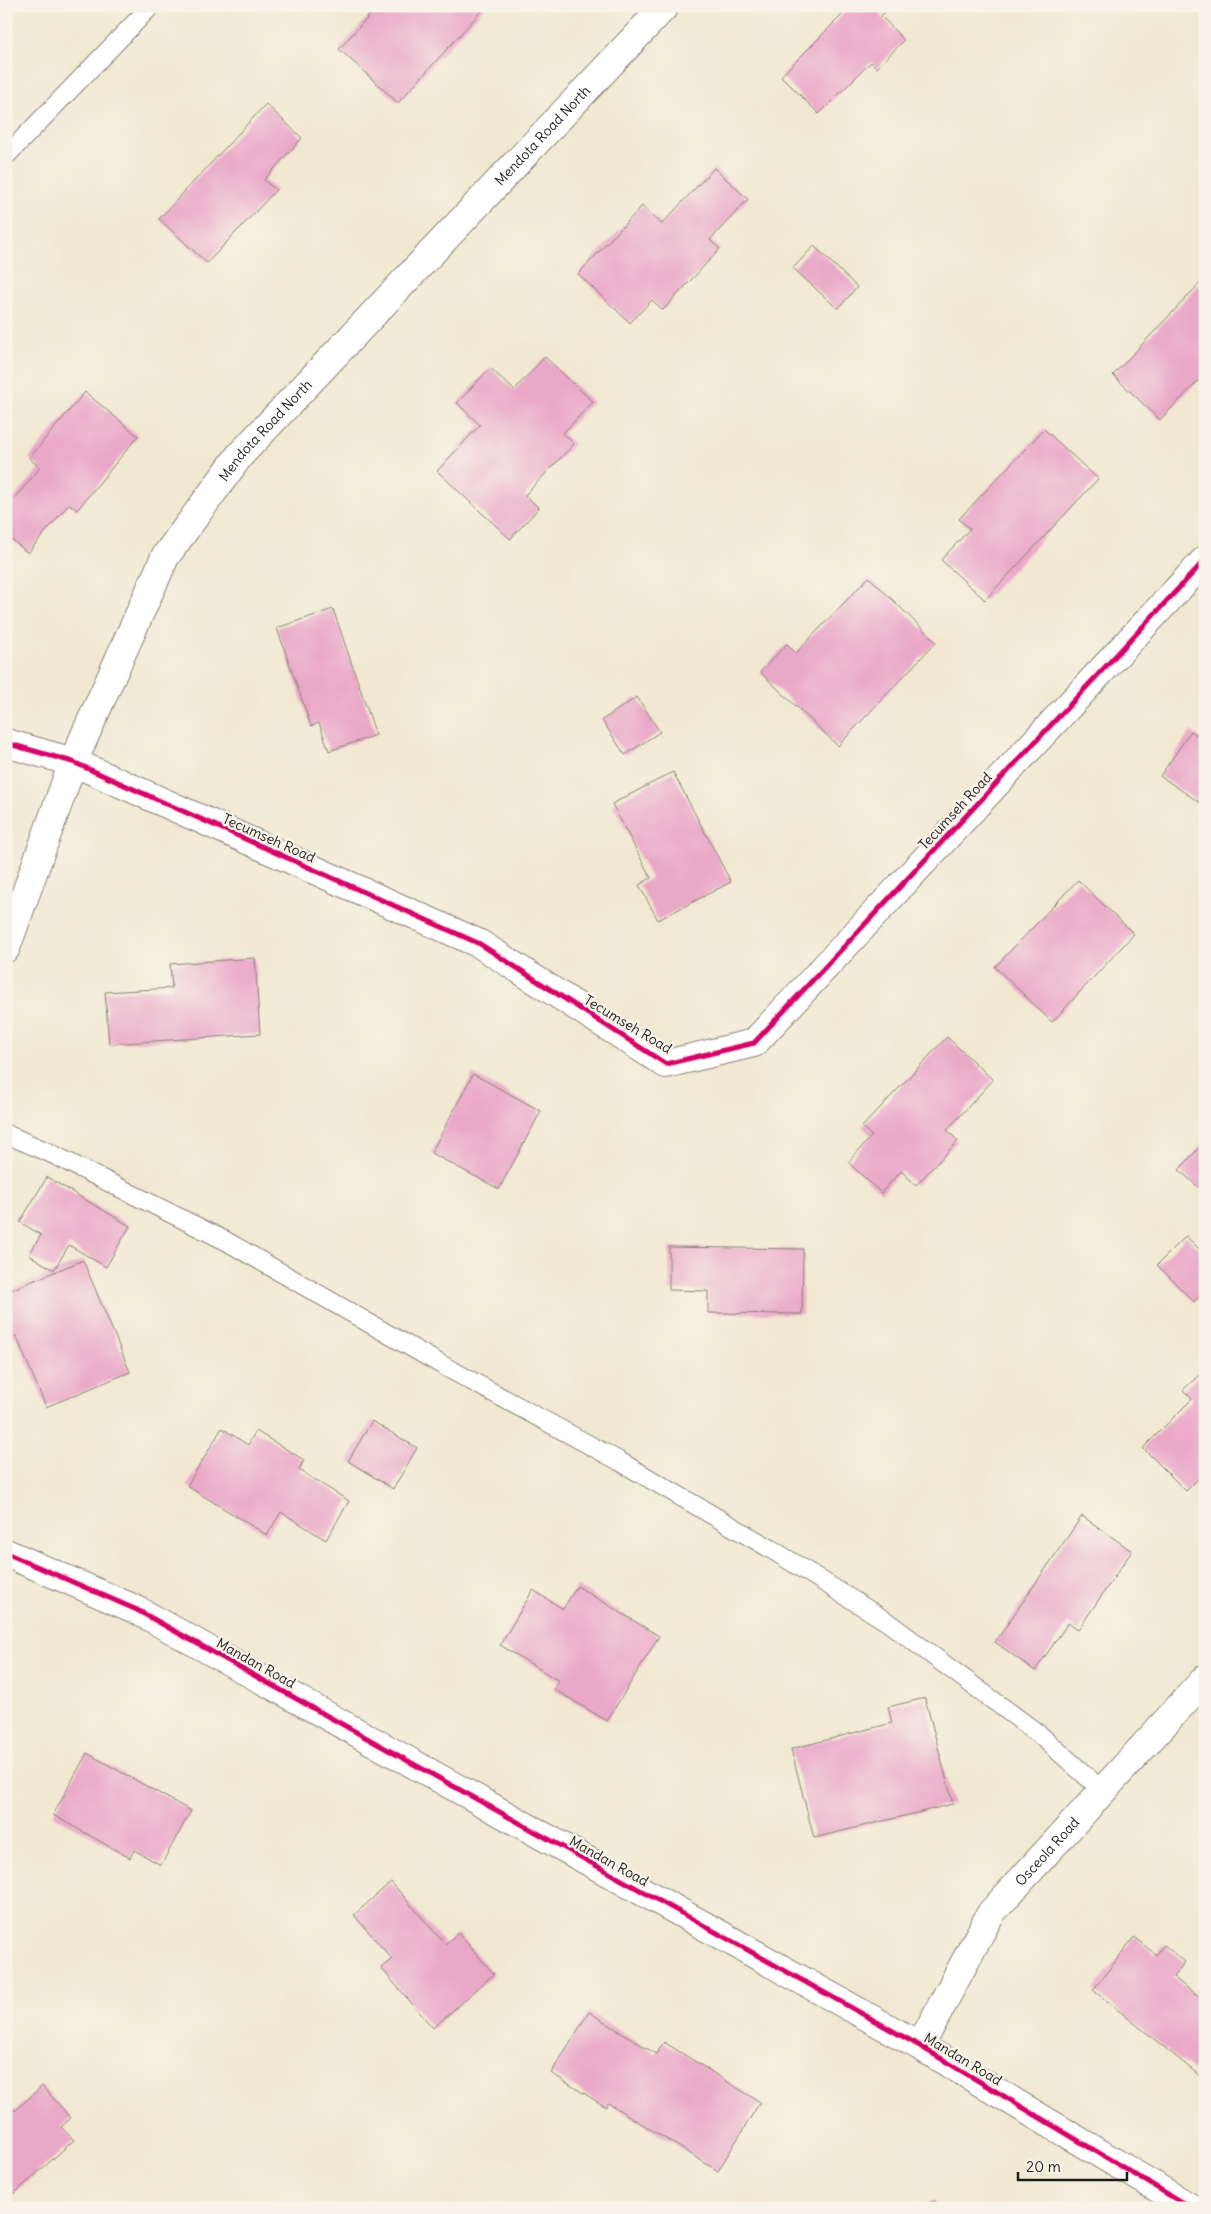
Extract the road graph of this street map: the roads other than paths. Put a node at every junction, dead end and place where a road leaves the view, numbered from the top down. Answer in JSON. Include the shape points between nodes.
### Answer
{"nodes":[{"id":1,"x":151,"y":6,"type":"edge"},
{"id":2,"x":665,"y":6,"type":"edge"},
{"id":3,"x":6,"y":156,"type":"edge"},
{"id":4,"x":1205,"y":560,"type":"edge"},
{"id":5,"x":6,"y":743,"type":"edge"},
{"id":6,"x":73,"y":762,"type":"junction"},
{"id":7,"x":6,"y":948,"type":"edge"},
{"id":8,"x":6,"y":1134,"type":"edge"},
{"id":9,"x":6,"y":1553,"type":"edge"},
{"id":10,"x":1205,"y":1679,"type":"edge"},
{"id":11,"x":1103,"y":1791,"type":"junction"},
{"id":12,"x":920,"y":2046,"type":"junction"},
{"id":13,"x":1192,"y":2208,"type":"edge"}],
"edges":[{"from":1,"to":3,"type":"lane"},
{"from":2,"to":6,"type":"street","name":"Mendota Road North","via":[[240,454],[165,557]]},
{"from":4,"to":6,"type":"street","name":"Tecumseh Road","via":[[754,1043],[666,1064],[480,944]]},
{"from":5,"to":6,"type":"street","name":"Tecumseh Road"},
{"from":6,"to":7,"type":"street","name":"Mendota Road North"},
{"from":8,"to":11,"type":"lane","via":[[50,1152],[226,1241],[771,1549],[894,1627],[1040,1735]]},
{"from":9,"to":12,"type":"street","name":"Mandan Road","via":[[137,1610]]},
{"from":10,"to":11,"type":"street","name":"Osceola Road"},
{"from":11,"to":12,"type":"street","name":"Osceola Road","via":[[991,1913]]},
{"from":12,"to":13,"type":"street","name":"Mandan Road"}]}
